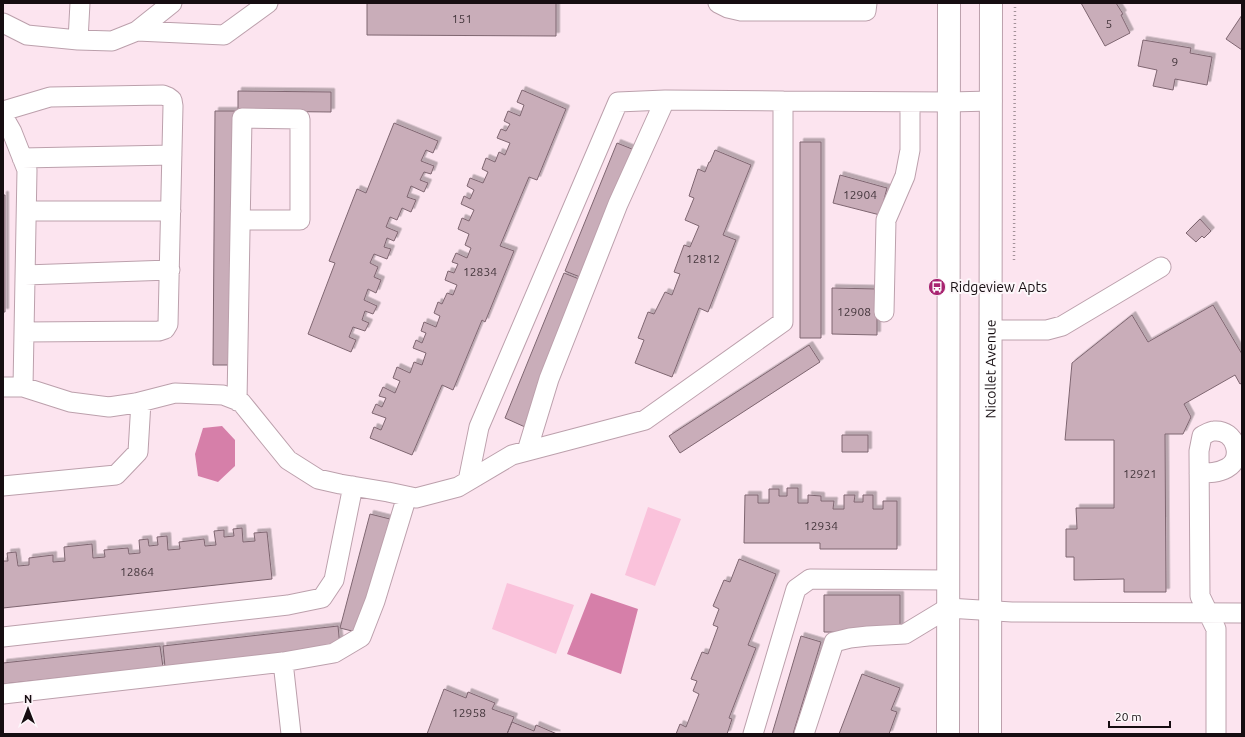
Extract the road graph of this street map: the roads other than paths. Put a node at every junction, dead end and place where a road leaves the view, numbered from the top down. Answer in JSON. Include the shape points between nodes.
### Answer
{"nodes":[{"id":1,"x":80,"y":3,"type":"edge"},
{"id":2,"x":172,"y":3,"type":"edge"},
{"id":3,"x":268,"y":3,"type":"edge"},
{"id":4,"x":718,"y":3,"type":"edge"},
{"id":5,"x":867,"y":3,"type":"edge"},
{"id":6,"x":949,"y":3,"type":"edge"},
{"id":7,"x":991,"y":3,"type":"edge"},
{"id":8,"x":3,"y":23,"type":"edge"},
{"id":9,"x":137,"y":30,"type":"junction"},
{"id":10,"x":78,"y":40,"type":"junction"},
{"id":11,"x":665,"y":100,"type":"junction"},
{"id":12,"x":783,"y":101,"type":"junction"},
{"id":13,"x":992,"y":101,"type":"junction"},
{"id":14,"x":910,"y":102,"type":"junction"},
{"id":15,"x":949,"y":102,"type":"junction"},
{"id":16,"x":3,"y":111,"type":"edge"},
{"id":17,"x":3,"y":116,"type":"edge"},
{"id":18,"x":14,"y":152,"type":"edge"},
{"id":19,"x":172,"y":155,"type":"junction"},
{"id":20,"x":27,"y":211,"type":"junction"},
{"id":21,"x":171,"y":211,"type":"junction"},
{"id":22,"x":241,"y":220,"type":"junction"},
{"id":23,"x":1161,"y":267,"type":"dead end"},
{"id":24,"x":170,"y":270,"type":"junction"},
{"id":25,"x":25,"y":275,"type":"junction"},
{"id":26,"x":884,"y":312,"type":"dead end"},
{"id":27,"x":992,"y":330,"type":"junction"},
{"id":28,"x":24,"y":332,"type":"junction"},
{"id":29,"x":3,"y":387,"type":"edge"},
{"id":30,"x":22,"y":387,"type":"junction"},
{"id":31,"x":237,"y":401,"type":"junction"},
{"id":32,"x":141,"y":402,"type":"junction"},
{"id":33,"x":527,"y":451,"type":"junction"},
{"id":34,"x":1199,"y":473,"type":"dead end"},
{"id":35,"x":468,"y":481,"type":"junction"},
{"id":36,"x":3,"y":486,"type":"edge"},
{"id":37,"x":353,"y":486,"type":"junction"},
{"id":38,"x":407,"y":496,"type":"junction"},
{"id":39,"x":948,"y":580,"type":"junction"},
{"id":40,"x":948,"y":608,"type":"junction"},
{"id":41,"x":991,"y":610,"type":"junction"},
{"id":42,"x":1208,"y":613,"type":"junction"},
{"id":43,"x":1242,"y":613,"type":"edge"},
{"id":44,"x":3,"y":638,"type":"edge"},
{"id":45,"x":283,"y":662,"type":"junction"},
{"id":46,"x":3,"y":694,"type":"edge"},
{"id":47,"x":291,"y":734,"type":"edge"},
{"id":48,"x":753,"y":734,"type":"edge"},
{"id":49,"x":804,"y":734,"type":"edge"},
{"id":50,"x":948,"y":734,"type":"edge"},
{"id":51,"x":990,"y":734,"type":"edge"},
{"id":52,"x":1216,"y":734,"type":"edge"}],
"edges":[{"from":1,"to":10,"type":"lane"},
{"from":2,"to":9,"type":"lane"},
{"from":3,"to":9,"type":"lane","via":[[224,34]]},
{"from":4,"to":5,"type":"lane","via":[[740,11],[866,11]]},
{"from":6,"to":15,"type":"main road"},
{"from":7,"to":13,"type":"main road","name":"Nicollet Avenue"},
{"from":8,"to":10,"type":"lane","via":[[27,35]]},
{"from":9,"to":10,"type":"lane","via":[[112,41]]},
{"from":11,"to":12,"type":"lane"},
{"from":11,"to":33,"type":"lane","via":[[618,204],[549,380]]},
{"from":11,"to":35,"type":"lane","via":[[618,102],[479,427]]},
{"from":12,"to":14,"type":"lane"},
{"from":12,"to":33,"type":"lane","via":[[783,322],[645,420]]},
{"from":13,"to":15,"type":"lane"},
{"from":13,"to":27,"type":"main road","name":"Nicollet Avenue"},
{"from":14,"to":15,"type":"lane"},
{"from":14,"to":26,"type":"lane","via":[[910,150],[905,176],[886,220]]},
{"from":15,"to":39,"type":"main road"},
{"from":16,"to":19,"type":"lane","via":[[50,97],[163,95],[172,100],[173,106]]},
{"from":17,"to":18,"type":"lane"},
{"from":18,"to":19,"type":"lane"},
{"from":18,"to":20,"type":"lane","via":[[27,170]]},
{"from":19,"to":21,"type":"lane"},
{"from":20,"to":21,"type":"lane"},
{"from":20,"to":25,"type":"lane"},
{"from":21,"to":24,"type":"lane"},
{"from":22,"to":22,"type":"lane","via":[[242,118],[300,119],[300,220]]},
{"from":22,"to":31,"type":"lane"},
{"from":23,"to":27,"type":"lane","via":[[1062,326],[1047,330]]},
{"from":24,"to":25,"type":"lane"},
{"from":24,"to":28,"type":"lane","via":[[168,324],[165,329]]},
{"from":25,"to":28,"type":"lane"},
{"from":27,"to":41,"type":"main road","name":"Nicollet Avenue"},
{"from":28,"to":30,"type":"lane"},
{"from":29,"to":30,"type":"lane"},
{"from":30,"to":32,"type":"lane","via":[[70,402],[108,407]]},
{"from":31,"to":32,"type":"lane","via":[[223,395],[175,393]]},
{"from":31,"to":37,"type":"lane","via":[[241,402],[288,460],[318,479]]},
{"from":32,"to":36,"type":"lane","via":[[138,452],[116,475]]},
{"from":33,"to":35,"type":"lane","via":[[512,455]]},
{"from":34,"to":42,"type":"lane","via":[[1200,596]]},
{"from":35,"to":38,"type":"lane","via":[[458,487],[416,498]]},
{"from":37,"to":38,"type":"lane"},
{"from":37,"to":44,"type":"lane","via":[[334,580],[322,598],[288,605]]},
{"from":38,"to":45,"type":"lane","via":[[375,601],[361,637],[334,654]]},
{"from":39,"to":40,"type":"main road"},
{"from":39,"to":48,"type":"lane","via":[[810,579],[796,589]]},
{"from":40,"to":41,"type":"lane"},
{"from":40,"to":49,"type":"lane","via":[[905,634],[850,638],[834,642]]},
{"from":40,"to":50,"type":"main road"},
{"from":41,"to":42,"type":"lane"},
{"from":41,"to":51,"type":"main road","name":"Nicollet Avenue"},
{"from":42,"to":43,"type":"lane"},
{"from":42,"to":52,"type":"lane","via":[[1216,629]]},
{"from":45,"to":46,"type":"lane"},
{"from":45,"to":47,"type":"lane"}]}
